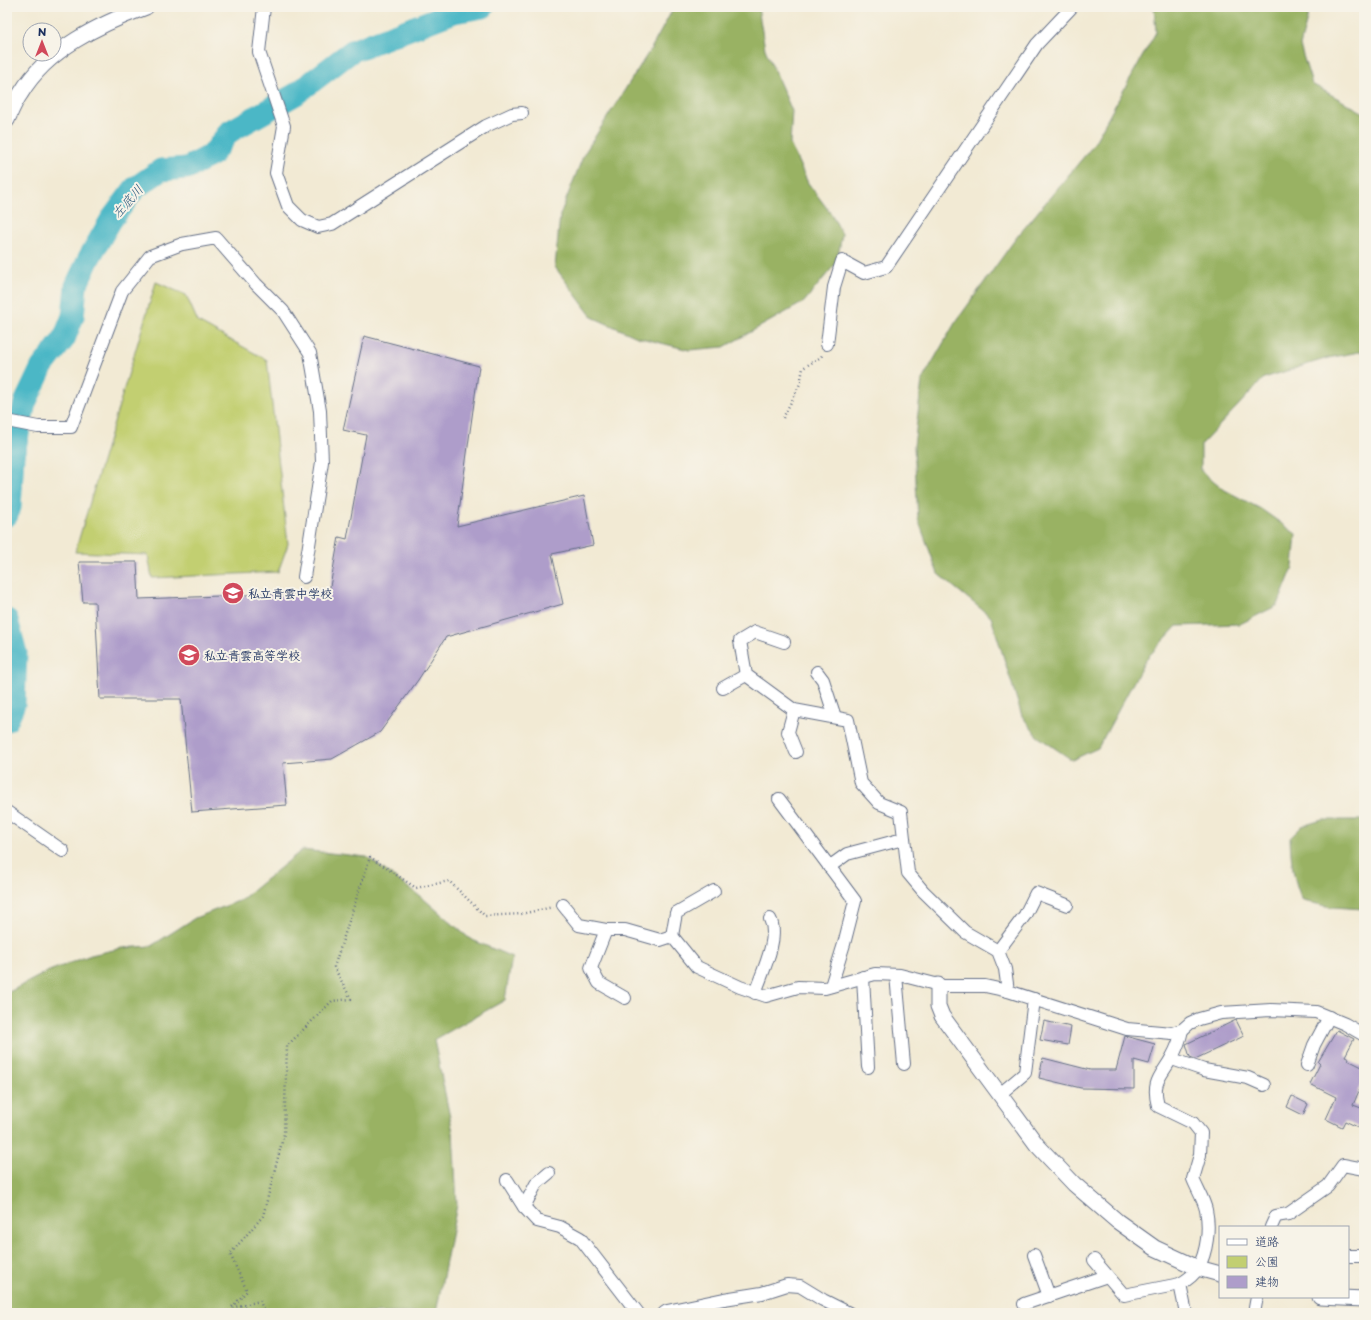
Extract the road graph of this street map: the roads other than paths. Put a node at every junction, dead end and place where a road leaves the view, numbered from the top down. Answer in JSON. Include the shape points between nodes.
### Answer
{"nodes":[{"id":1,"x":146,"y":7,"type":"edge"},
{"id":2,"x":264,"y":7,"type":"edge"},
{"id":3,"x":1072,"y":7,"type":"edge"},
{"id":4,"x":9,"y":112,"type":"edge"},
{"id":5,"x":522,"y":113,"type":"dead end"},
{"id":6,"x":827,"y":344,"type":"road end"},
{"id":7,"x":7,"y":421,"type":"edge"},
{"id":8,"x":304,"y":577,"type":"dead end"},
{"id":9,"x":784,"y":642,"type":"dead end"},
{"id":10,"x":817,"y":672,"type":"dead end"},
{"id":11,"x":746,"y":675,"type":"junction"},
{"id":12,"x":723,"y":688,"type":"dead end"},
{"id":13,"x":794,"y":710,"type":"junction"},
{"id":14,"x":835,"y":718,"type":"junction"},
{"id":15,"x":796,"y":752,"type":"dead end"},
{"id":16,"x":779,"y":799,"type":"dead end"},
{"id":17,"x":7,"y":812,"type":"edge"},
{"id":18,"x":903,"y":839,"type":"junction"},
{"id":19,"x":63,"y":851,"type":"dead end"},
{"id":20,"x":830,"y":867,"type":"junction"},
{"id":21,"x":714,"y":891,"type":"dead end"},
{"id":22,"x":563,"y":905,"type":"road end"},
{"id":23,"x":1067,"y":905,"type":"dead end"},
{"id":24,"x":770,"y":919,"type":"dead end"},
{"id":25,"x":606,"y":930,"type":"junction"},
{"id":26,"x":672,"y":936,"type":"junction"},
{"id":27,"x":998,"y":951,"type":"junction"},
{"id":28,"x":896,"y":975,"type":"junction"},
{"id":29,"x":863,"y":977,"type":"junction"},
{"id":30,"x":938,"y":985,"type":"junction"},
{"id":31,"x":831,"y":986,"type":"junction"},
{"id":32,"x":1008,"y":991,"type":"junction"},
{"id":33,"x":755,"y":993,"type":"junction"},
{"id":34,"x":625,"y":998,"type":"dead end"},
{"id":35,"x":1034,"y":999,"type":"junction"},
{"id":36,"x":1329,"y":1017,"type":"junction"},
{"id":37,"x":1182,"y":1030,"type":"junction"},
{"id":38,"x":1364,"y":1035,"type":"edge"},
{"id":39,"x":1172,"y":1059,"type":"junction"},
{"id":40,"x":904,"y":1064,"type":"dead end"},
{"id":41,"x":1307,"y":1065,"type":"dead end"},
{"id":42,"x":868,"y":1067,"type":"dead end"},
{"id":43,"x":1264,"y":1085,"type":"dead end"},
{"id":44,"x":1000,"y":1094,"type":"junction"},
{"id":45,"x":1364,"y":1169,"type":"edge"},
{"id":46,"x":549,"y":1173,"type":"dead end"},
{"id":47,"x":507,"y":1180,"type":"dead end"},
{"id":48,"x":524,"y":1207,"type":"junction"},
{"id":49,"x":1271,"y":1226,"type":"edge"},
{"id":50,"x":1034,"y":1255,"type":"dead end"},
{"id":51,"x":1349,"y":1256,"type":"edge"},
{"id":52,"x":1364,"y":1256,"type":"edge"},
{"id":53,"x":1094,"y":1260,"type":"dead end"},
{"id":54,"x":1198,"y":1268,"type":"junction"},
{"id":55,"x":1219,"y":1274,"type":"edge"},
{"id":56,"x":1107,"y":1276,"type":"junction"},
{"id":57,"x":1180,"y":1284,"type":"junction"},
{"id":58,"x":1049,"y":1296,"type":"junction"},
{"id":59,"x":1256,"y":1298,"type":"edge"},
{"id":60,"x":1342,"y":1298,"type":"edge"},
{"id":61,"x":1364,"y":1299,"type":"edge"},
{"id":62,"x":1024,"y":1304,"type":"dead end"},
{"id":63,"x":638,"y":1313,"type":"edge"},
{"id":64,"x":664,"y":1313,"type":"edge"},
{"id":65,"x":849,"y":1313,"type":"edge"},
{"id":66,"x":1186,"y":1313,"type":"edge"},
{"id":67,"x":1254,"y":1313,"type":"edge"}],
"edges":[{"from":1,"to":4,"type":"street","via":[[108,22],[54,56],[21,92]]},
{"from":2,"to":5,"type":"street","via":[[258,52],[284,126],[276,173],[288,206],[302,220],[318,226],[332,224],[486,126],[512,114]]},
{"from":3,"to":6,"type":"street","via":[[1037,44],[886,267],[864,273],[842,261],[834,287]]},
{"from":7,"to":8,"type":"street","via":[[38,427],[71,427],[122,291],[150,256],[182,244],[216,238],[283,311],[310,353],[318,395],[322,462]]},
{"from":9,"to":11,"type":"street","via":[[755,632],[740,641]]},
{"from":10,"to":14,"type":"street"},
{"from":11,"to":12,"type":"street"},
{"from":11,"to":13,"type":"street"},
{"from":13,"to":14,"type":"street"},
{"from":13,"to":15,"type":"street","via":[[788,732]]},
{"from":14,"to":18,"type":"street","via":[[848,720],[860,783],[879,803],[901,812]]},
{"from":16,"to":20,"type":"street"},
{"from":17,"to":19,"type":"street"},
{"from":18,"to":20,"type":"street","via":[[847,854]]},
{"from":18,"to":27,"type":"street","via":[[908,873],[923,891],[965,932]]},
{"from":20,"to":31,"type":"street","via":[[855,901]]},
{"from":21,"to":26,"type":"street","via":[[676,913]]},
{"from":22,"to":25,"type":"street","via":[[579,925]]},
{"from":23,"to":27,"type":"street","via":[[1036,893],[1025,915]]},
{"from":24,"to":33,"type":"street","via":[[773,924],[773,939]]},
{"from":25,"to":26,"type":"street","via":[[625,930],[660,940]]},
{"from":25,"to":34,"type":"street","via":[[591,968],[599,983]]},
{"from":26,"to":33,"type":"street","via":[[698,967]]},
{"from":27,"to":32,"type":"street","via":[[1005,969]]},
{"from":28,"to":29,"type":"street","via":[[875,974]]},
{"from":28,"to":30,"type":"street"},
{"from":28,"to":40,"type":"street"},
{"from":29,"to":31,"type":"street"},
{"from":29,"to":42,"type":"street"},
{"from":30,"to":32,"type":"street","via":[[985,986]]},
{"from":30,"to":44,"type":"street","via":[[938,1006],[942,1016]]},
{"from":31,"to":33,"type":"street","via":[[798,987],[766,996]]},
{"from":32,"to":35,"type":"street"},
{"from":35,"to":37,"type":"street","via":[[1127,1029],[1172,1033]]},
{"from":35,"to":44,"type":"street","via":[[1025,1073]]},
{"from":36,"to":37,"type":"street","via":[[1316,1012],[1247,1010],[1199,1018]]},
{"from":36,"to":38,"type":"street"},
{"from":36,"to":41,"type":"street"},
{"from":37,"to":39,"type":"street"},
{"from":39,"to":43,"type":"street","via":[[1204,1070],[1248,1078]]},
{"from":39,"to":54,"type":"street","via":[[1158,1076],[1155,1096],[1158,1106],[1193,1123],[1201,1133],[1200,1155],[1193,1179],[1206,1210],[1207,1235]]},
{"from":44,"to":54,"type":"street","via":[[1037,1146],[1074,1184],[1116,1221],[1155,1248]]},
{"from":45,"to":49,"type":"street","via":[[1343,1164],[1328,1186],[1288,1214],[1276,1216]]},
{"from":46,"to":48,"type":"street","via":[[536,1184]]},
{"from":47,"to":48,"type":"street"},
{"from":48,"to":63,"type":"street","via":[[537,1221],[560,1227],[580,1238]]},
{"from":50,"to":58,"type":"street"},
{"from":51,"to":52,"type":"street"},
{"from":53,"to":56,"type":"street"},
{"from":54,"to":55,"type":"street"},
{"from":54,"to":57,"type":"street"},
{"from":56,"to":57,"type":"street","via":[[1124,1295]]},
{"from":56,"to":58,"type":"street"},
{"from":57,"to":66,"type":"street"},
{"from":58,"to":62,"type":"street"},
{"from":59,"to":67,"type":"street"},
{"from":60,"to":61,"type":"street"},
{"from":64,"to":65,"type":"street","via":[[762,1293],[787,1285],[800,1286]]}]}
